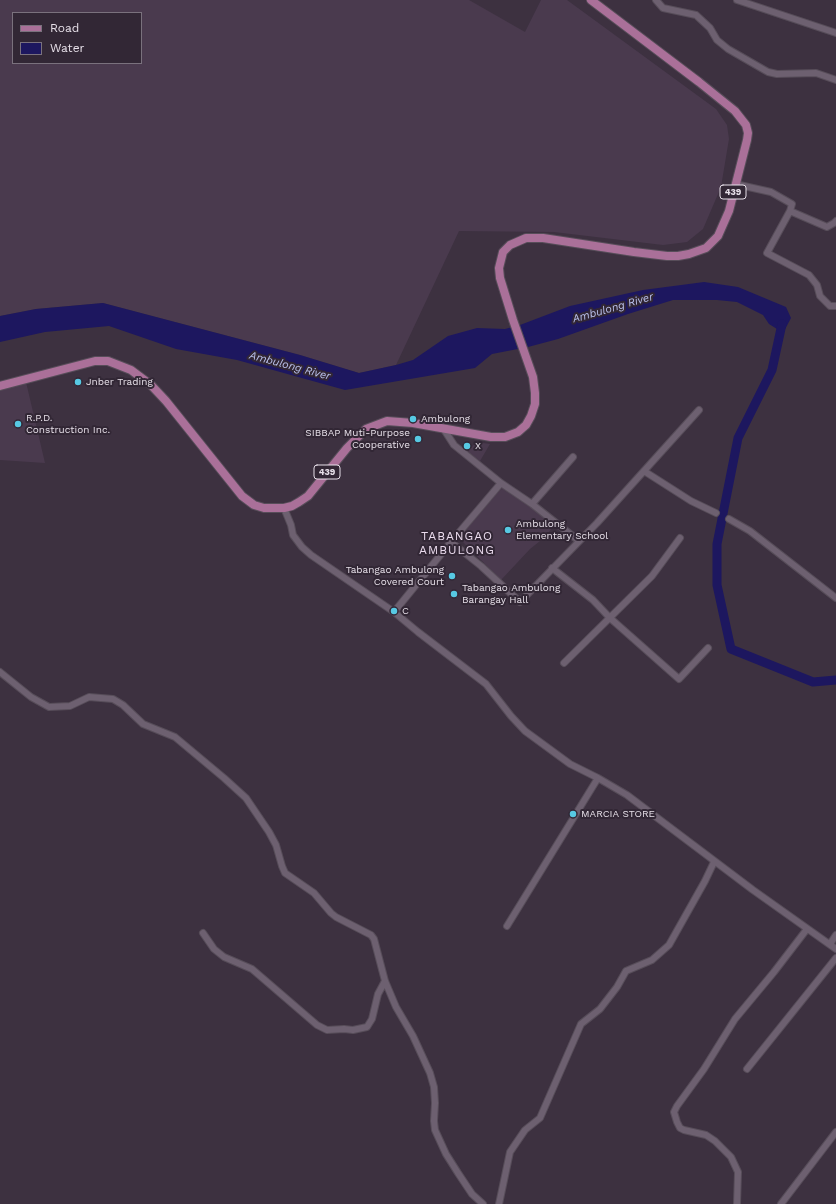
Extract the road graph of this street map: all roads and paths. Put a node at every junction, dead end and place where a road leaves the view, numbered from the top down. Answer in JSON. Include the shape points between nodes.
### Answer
{"nodes":[{"id":1,"x":591,"y":0,"type":"edge"},
{"id":2,"x":656,"y":0,"type":"edge"},
{"id":3,"x":737,"y":0,"type":"edge"},
{"id":4,"x":836,"y":33,"type":"edge"},
{"id":5,"x":836,"y":80,"type":"edge"},
{"id":6,"x":735,"y":184,"type":"junction"},
{"id":7,"x":790,"y":211,"type":"junction"},
{"id":8,"x":836,"y":221,"type":"edge"},
{"id":9,"x":836,"y":306,"type":"edge"},
{"id":10,"x":0,"y":386,"type":"edge"},
{"id":11,"x":699,"y":410,"type":"dead end"},
{"id":12,"x":443,"y":428,"type":"junction"},
{"id":13,"x":572,"y":457,"type":"dead end"},
{"id":14,"x":644,"y":471,"type":"junction"},
{"id":15,"x":501,"y":483,"type":"junction"},
{"id":16,"x":532,"y":504,"type":"junction"},
{"id":17,"x":284,"y":508,"type":"junction"},
{"id":18,"x":716,"y":512,"type":"dead end"},
{"id":19,"x":729,"y":519,"type":"dead end"},
{"id":20,"x":680,"y":538,"type":"dead end"},
{"id":21,"x":579,"y":541,"type":"junction"},
{"id":22,"x":451,"y":542,"type":"junction"},
{"id":23,"x":552,"y":568,"type":"junction"},
{"id":24,"x":836,"y":598,"type":"edge"},
{"id":25,"x":394,"y":612,"type":"junction"},
{"id":26,"x":610,"y":618,"type":"junction"},
{"id":27,"x":708,"y":648,"type":"dead end"},
{"id":28,"x":564,"y":663,"type":"dead end"},
{"id":29,"x":0,"y":672,"type":"edge"},
{"id":30,"x":598,"y":778,"type":"junction"},
{"id":31,"x":714,"y":862,"type":"junction"},
{"id":32,"x":507,"y":926,"type":"dead end"},
{"id":33,"x":807,"y":929,"type":"junction"},
{"id":34,"x":203,"y":933,"type":"dead end"},
{"id":35,"x":836,"y":935,"type":"edge"},
{"id":36,"x":830,"y":944,"type":"junction"},
{"id":37,"x":836,"y":949,"type":"edge"},
{"id":38,"x":836,"y":958,"type":"edge"},
{"id":39,"x":385,"y":981,"type":"junction"},
{"id":40,"x":747,"y":1070,"type":"dead end"},
{"id":41,"x":836,"y":1132,"type":"edge"},
{"id":42,"x":483,"y":1204,"type":"edge"},
{"id":43,"x":499,"y":1204,"type":"edge"},
{"id":44,"x":737,"y":1204,"type":"edge"},
{"id":45,"x":781,"y":1204,"type":"edge"}],
"edges":[{"from":1,"to":6,"type":"main road","number":"439","via":[[699,82],[742,119],[748,133]]},
{"from":2,"to":5,"type":"street","via":[[663,8],[696,15],[728,49],[768,72],[816,73]]},
{"from":3,"to":4,"type":"street"},
{"from":6,"to":7,"type":"street","via":[[771,192],[792,204]]},
{"from":6,"to":12,"type":"main road","number":"439","via":[[729,211],[718,236],[706,248],[689,254],[667,256],[543,238],[526,238],[510,245],[503,252],[499,268],[500,278],[533,377],[535,392],[531,416],[518,432],[498,438]]},
{"from":7,"to":8,"type":"street","via":[[827,227]]},
{"from":7,"to":9,"type":"street","via":[[767,253],[809,275],[820,296],[830,306]]},
{"from":10,"to":17,"type":"main road","number":"439","via":[[95,361],[108,361],[131,370],[151,385],[166,401],[228,479],[248,500],[264,508]]},
{"from":11,"to":14,"type":"street"},
{"from":12,"to":15,"type":"street","via":[[454,445]]},
{"from":12,"to":17,"type":"main road","number":"439","via":[[387,421],[366,429],[308,496]]},
{"from":13,"to":16,"type":"street"},
{"from":14,"to":18,"type":"street","via":[[691,501]]},
{"from":14,"to":21,"type":"street"},
{"from":15,"to":16,"type":"street"},
{"from":15,"to":22,"type":"street"},
{"from":16,"to":21,"type":"street"},
{"from":17,"to":25,"type":"street","via":[[293,535],[302,547]]},
{"from":19,"to":24,"type":"street","via":[[750,531]]},
{"from":20,"to":26,"type":"street","via":[[652,576]]},
{"from":21,"to":23,"type":"street"},
{"from":22,"to":23,"type":"street","via":[[520,602]]},
{"from":22,"to":25,"type":"street"},
{"from":23,"to":26,"type":"street","via":[[593,600]]},
{"from":25,"to":30,"type":"street","via":[[486,684],[525,731],[570,764]]},
{"from":26,"to":27,"type":"street","via":[[678,679]]},
{"from":26,"to":28,"type":"street"},
{"from":29,"to":39,"type":"street","via":[[31,697],[49,707],[70,706],[89,697],[113,699],[143,724],[180,741],[246,798],[276,845],[285,873],[314,892],[336,917],[371,935]]},
{"from":30,"to":31,"type":"street","via":[[627,796]]},
{"from":30,"to":32,"type":"street"},
{"from":31,"to":33,"type":"street"},
{"from":31,"to":43,"type":"street","via":[[669,945],[652,960],[626,971],[600,1009],[581,1024],[540,1118],[525,1130],[510,1152]]},
{"from":33,"to":36,"type":"street"},
{"from":33,"to":44,"type":"street","via":[[735,1019],[704,1070],[674,1112],[680,1128],[715,1141],[731,1157],[738,1172]]},
{"from":34,"to":39,"type":"street","via":[[224,957],[252,969],[326,1030],[367,1027]]},
{"from":35,"to":36,"type":"street"},
{"from":36,"to":37,"type":"street"},
{"from":38,"to":40,"type":"street"},
{"from":39,"to":42,"type":"street","via":[[430,1073],[434,1087],[435,1130],[458,1174],[472,1194]]},
{"from":41,"to":45,"type":"street"}]}
